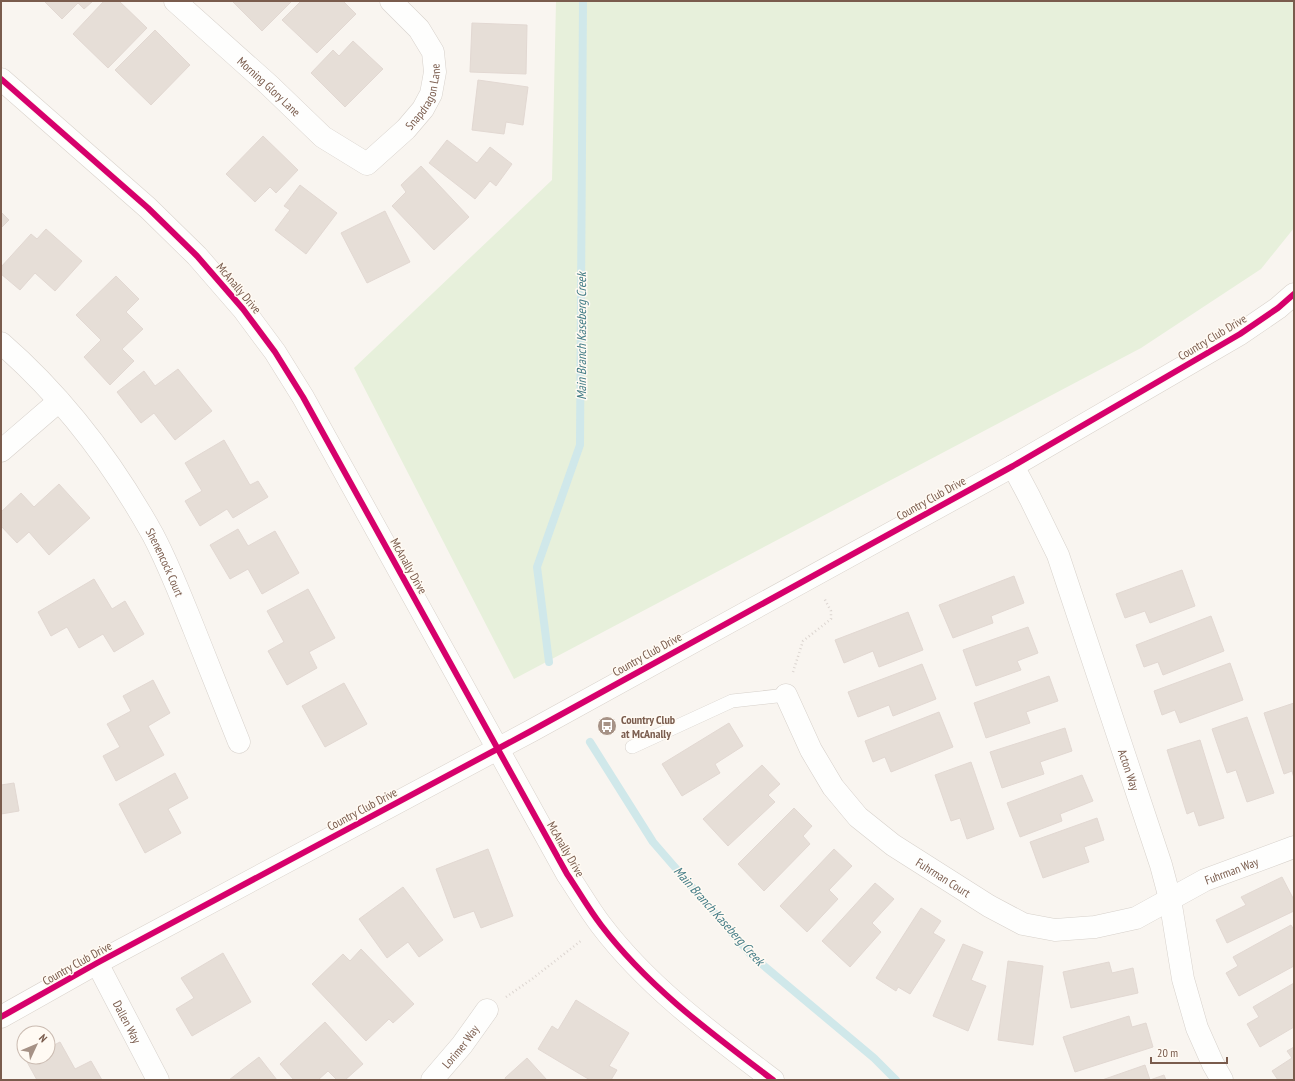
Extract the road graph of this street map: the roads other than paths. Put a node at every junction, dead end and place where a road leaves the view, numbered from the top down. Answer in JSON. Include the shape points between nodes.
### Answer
{"nodes":[{"id":1,"x":175,"y":1,"type":"edge"},
{"id":2,"x":391,"y":1,"type":"edge"},
{"id":3,"x":1,"y":79,"type":"edge"},
{"id":4,"x":367,"y":164,"type":"joint"},
{"id":5,"x":1294,"y":294,"type":"edge"},
{"id":6,"x":1,"y":343,"type":"edge"},
{"id":7,"x":59,"y":401,"type":"junction"},
{"id":8,"x":1,"y":451,"type":"edge"},
{"id":9,"x":1013,"y":466,"type":"junction"},
{"id":10,"x":786,"y":695,"type":"joint"},
{"id":11,"x":239,"y":742,"type":"dead end"},
{"id":12,"x":632,"y":747,"type":"dead end"},
{"id":13,"x":497,"y":749,"type":"junction"},
{"id":14,"x":1294,"y":847,"type":"edge"},
{"id":15,"x":1170,"y":899,"type":"junction"},
{"id":16,"x":97,"y":963,"type":"junction"},
{"id":17,"x":486,"y":1010,"type":"road end"},
{"id":18,"x":1,"y":1017,"type":"edge"},
{"id":19,"x":158,"y":1080,"type":"edge"},
{"id":20,"x":432,"y":1080,"type":"edge"},
{"id":21,"x":773,"y":1080,"type":"edge"},
{"id":22,"x":1222,"y":1080,"type":"edge"}],
"edges":[{"from":1,"to":4,"type":"street","name":"Morning Glory Lane","via":[[323,138]]},
{"from":2,"to":4,"type":"street","name":"Snapdragon Lane","via":[[418,29],[433,52],[435,72],[431,94],[423,109]]},
{"from":3,"to":13,"type":"street","name":"McAnally Drive","via":[[148,208],[197,256],[275,352],[303,397]]},
{"from":5,"to":9,"type":"street","name":"Country Club Drive","via":[[1240,334]]},
{"from":6,"to":7,"type":"street","name":"Shenencock Court"},
{"from":7,"to":8,"type":"street"},
{"from":7,"to":11,"type":"street","name":"Shenencock Court","via":[[117,476],[153,536],[174,580]]},
{"from":9,"to":13,"type":"street","name":"Country Club Drive"},
{"from":9,"to":15,"type":"street","name":"Acton Way","via":[[1058,555]]},
{"from":10,"to":12,"type":"lane","via":[[732,701]]},
{"from":10,"to":15,"type":"street","name":"Fuhrman Court","via":[[811,750],[833,788],[858,817],[893,845],[989,906],[1023,924],[1056,930],[1095,927],[1136,918]]},
{"from":13,"to":16,"type":"street","name":"Country Club Drive"},
{"from":13,"to":21,"type":"street","name":"McAnally Drive","via":[[567,874],[601,925],[638,968],[673,1002]]},
{"from":14,"to":15,"type":"street","name":"Fuhrman Way","via":[[1205,880]]},
{"from":15,"to":22,"type":"street","name":"Acton Way","via":[[1183,979],[1197,1028]]},
{"from":16,"to":18,"type":"street","name":"Country Club Drive"},
{"from":16,"to":19,"type":"street","name":"Dallen Way"},
{"from":17,"to":20,"type":"street","name":"Lorimer Way","via":[[462,1045]]}]}
